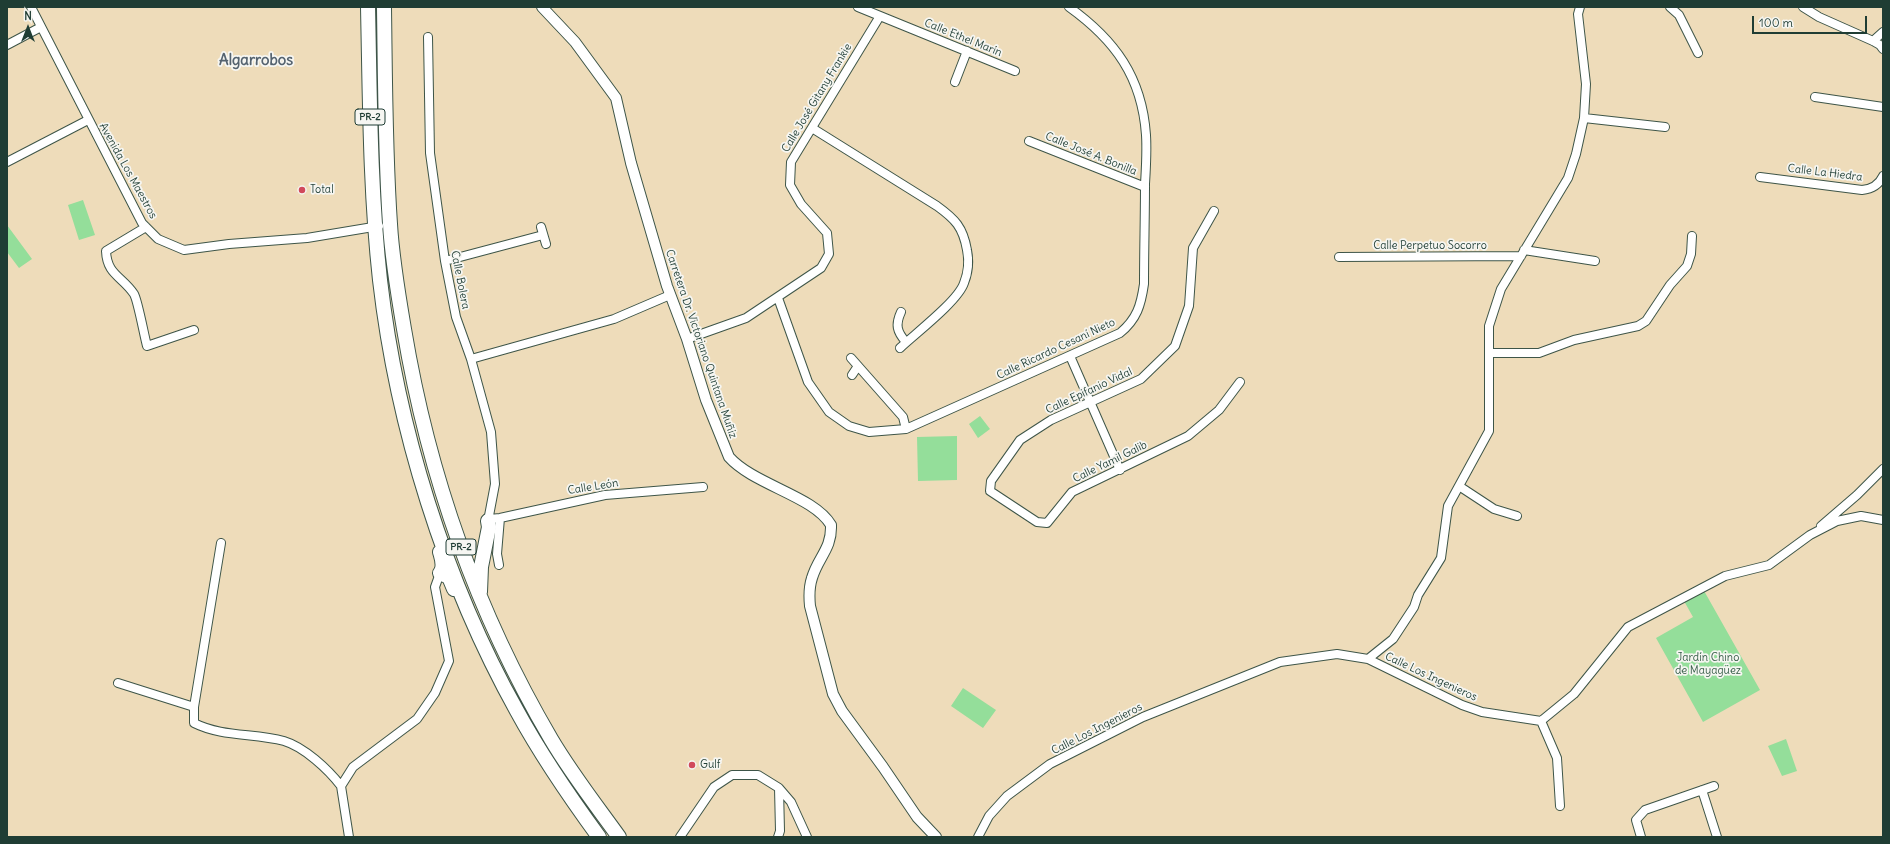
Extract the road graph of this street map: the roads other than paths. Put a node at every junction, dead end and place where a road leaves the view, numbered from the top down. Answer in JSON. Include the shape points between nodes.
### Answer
{"nodes":[{"id":1,"x":31,"y":7,"type":"edge"},
{"id":2,"x":368,"y":7,"type":"edge"},
{"id":3,"x":384,"y":7,"type":"edge"},
{"id":4,"x":542,"y":7,"type":"edge"},
{"id":5,"x":858,"y":7,"type":"edge"},
{"id":6,"x":1069,"y":7,"type":"edge"},
{"id":7,"x":1580,"y":7,"type":"edge"},
{"id":8,"x":1670,"y":7,"type":"edge"},
{"id":9,"x":1803,"y":7,"type":"edge"},
{"id":10,"x":880,"y":16,"type":"junction"},
{"id":11,"x":41,"y":27,"type":"junction"},
{"id":12,"x":1883,"y":32,"type":"edge"},
{"id":13,"x":428,"y":37,"type":"dead end"},
{"id":14,"x":1873,"y":41,"type":"junction"},
{"id":15,"x":7,"y":45,"type":"edge"},
{"id":16,"x":1883,"y":49,"type":"edge"},
{"id":17,"x":967,"y":51,"type":"junction"},
{"id":18,"x":1698,"y":53,"type":"dead end"},
{"id":19,"x":1015,"y":71,"type":"dead end"},
{"id":20,"x":955,"y":82,"type":"dead end"},
{"id":21,"x":1815,"y":97,"type":"dead end"},
{"id":22,"x":1883,"y":107,"type":"edge"},
{"id":23,"x":1584,"y":118,"type":"junction"},
{"id":24,"x":88,"y":120,"type":"junction"},
{"id":25,"x":1666,"y":127,"type":"dead end"},
{"id":26,"x":812,"y":128,"type":"junction"},
{"id":27,"x":1029,"y":141,"type":"dead end"},
{"id":28,"x":7,"y":162,"type":"edge"},
{"id":29,"x":1883,"y":176,"type":"edge"},
{"id":30,"x":1760,"y":177,"type":"dead end"},
{"id":31,"x":1145,"y":187,"type":"junction"},
{"id":32,"x":1212,"y":214,"type":"dead end"},
{"id":33,"x":390,"y":224,"type":"junction"},
{"id":34,"x":146,"y":227,"type":"junction"},
{"id":35,"x":375,"y":227,"type":"junction"},
{"id":36,"x":541,"y":227,"type":"dead end"},
{"id":37,"x":543,"y":235,"type":"junction"},
{"id":38,"x":1692,"y":236,"type":"dead end"},
{"id":39,"x":546,"y":244,"type":"dead end"},
{"id":40,"x":1523,"y":253,"type":"junction"},
{"id":41,"x":1338,"y":257,"type":"dead end"},
{"id":42,"x":445,"y":261,"type":"junction"},
{"id":43,"x":1595,"y":261,"type":"dead end"},
{"id":44,"x":670,"y":295,"type":"junction"},
{"id":45,"x":778,"y":298,"type":"junction"},
{"id":46,"x":900,"y":312,"type":"dead end"},
{"id":47,"x":194,"y":330,"type":"dead end"},
{"id":48,"x":687,"y":339,"type":"junction"},
{"id":49,"x":1489,"y":353,"type":"junction"},
{"id":50,"x":1070,"y":356,"type":"junction"},
{"id":51,"x":851,"y":358,"type":"dead end"},
{"id":52,"x":471,"y":359,"type":"junction"},
{"id":53,"x":858,"y":366,"type":"junction"},
{"id":54,"x":852,"y":375,"type":"dead end"},
{"id":55,"x":1240,"y":382,"type":"dead end"},
{"id":56,"x":1090,"y":403,"type":"junction"},
{"id":57,"x":906,"y":429,"type":"junction"},
{"id":58,"x":1883,"y":469,"type":"edge"},
{"id":59,"x":1120,"y":470,"type":"junction"},
{"id":60,"x":702,"y":486,"type":"dead end"},
{"id":61,"x":1459,"y":486,"type":"junction"},
{"id":62,"x":991,"y":487,"type":"joint"},
{"id":63,"x":430,"y":507,"type":"junction"},
{"id":64,"x":1517,"y":516,"type":"dead end"},
{"id":65,"x":492,"y":519,"type":"junction"},
{"id":66,"x":1883,"y":520,"type":"edge"},
{"id":67,"x":1810,"y":535,"type":"junction"},
{"id":68,"x":459,"y":542,"type":"junction"},
{"id":69,"x":221,"y":543,"type":"dead end"},
{"id":70,"x":499,"y":565,"type":"dead end"},
{"id":71,"x":440,"y":574,"type":"junction"},
{"id":72,"x":480,"y":596,"type":"junction"},
{"id":73,"x":473,"y":620,"type":"junction"},
{"id":74,"x":1368,"y":659,"type":"junction"},
{"id":75,"x":118,"y":683,"type":"dead end"},
{"id":76,"x":194,"y":707,"type":"junction"},
{"id":77,"x":1541,"y":721,"type":"junction"},
{"id":78,"x":341,"y":786,"type":"junction"},
{"id":79,"x":1714,"y":786,"type":"dead end"},
{"id":80,"x":779,"y":788,"type":"junction"},
{"id":81,"x":1702,"y":790,"type":"junction"},
{"id":82,"x":1560,"y":806,"type":"dead end"},
{"id":83,"x":349,"y":837,"type":"edge"},
{"id":84,"x":599,"y":837,"type":"edge"},
{"id":85,"x":619,"y":837,"type":"edge"},
{"id":86,"x":680,"y":837,"type":"edge"},
{"id":87,"x":778,"y":837,"type":"edge"},
{"id":88,"x":807,"y":837,"type":"edge"},
{"id":89,"x":936,"y":837,"type":"edge"},
{"id":90,"x":978,"y":837,"type":"edge"},
{"id":91,"x":1641,"y":837,"type":"edge"},
{"id":92,"x":1717,"y":837,"type":"edge"}],
"edges":[{"from":1,"to":11,"type":"street","name":"Avenida Los Maestros"},
{"from":2,"to":35,"type":"highway","number":"PR-2"},
{"from":3,"to":33,"type":"highway","number":"PR-2"},
{"from":4,"to":44,"type":"street","name":"Carretera Dr. Victoriano Quintana Muñiz","via":[[575,42],[616,98],[630,163]]},
{"from":5,"to":10,"type":"street","name":"Calle Ethel Marín"},
{"from":6,"to":31,"type":"street","name":"Calle Ricardo Cesaní Nieto","via":[[1091,22],[1109,40],[1127,66],[1138,91],[1146,134]]},
{"from":7,"to":23,"type":"street","via":[[1578,14],[1586,84]]},
{"from":8,"to":18,"type":"street","via":[[1679,15]]},
{"from":9,"to":14,"type":"street","via":[[1819,17]]},
{"from":10,"to":17,"type":"street","name":"Calle Ethel Marín"},
{"from":10,"to":26,"type":"street","name":"Calle José Gitany Frankie"},
{"from":11,"to":15,"type":"street"},
{"from":11,"to":24,"type":"street","name":"Avenida Los Maestros"},
{"from":12,"to":14,"type":"street"},
{"from":13,"to":42,"type":"street","name":"Calle Bolera","via":[[430,153]]},
{"from":14,"to":16,"type":"street"},
{"from":17,"to":19,"type":"street","name":"Calle Ethel Marín"},
{"from":17,"to":20,"type":"street"},
{"from":21,"to":22,"type":"street"},
{"from":23,"to":25,"type":"street"},
{"from":23,"to":40,"type":"street","via":[[1568,178]]},
{"from":24,"to":28,"type":"street"},
{"from":24,"to":34,"type":"street","name":"Avenida Los Maestros"},
{"from":26,"to":45,"type":"street","name":"Calle José Gitany Frankie","via":[[791,162],[790,185],[801,204],[827,233],[829,254],[821,268]]},
{"from":26,"to":46,"type":"street","via":[[937,206],[954,219],[965,236],[969,259],[964,284],[948,305],[903,345],[897,328]]},
{"from":27,"to":31,"type":"street","name":"Calle José A. Bonilla"},
{"from":29,"to":30,"type":"street","name":"Calle La Hiedra","via":[[1876,185],[1862,190]]},
{"from":31,"to":50,"type":"street","name":"Calle Ricardo Cesaní Nieto","via":[[1144,284],[1137,314],[1120,333]]},
{"from":32,"to":56,"type":"street","name":"Calle Epifanio Vidal","via":[[1193,248],[1189,306],[1174,346],[1141,379]]},
{"from":33,"to":35,"type":"street","name":"Avenida Los Maestros"},
{"from":33,"to":68,"type":"highway","number":"PR-2","via":[[415,390],[438,480]]},
{"from":34,"to":35,"type":"street","name":"Avenida Los Maestros","via":[[158,240],[184,250],[307,238]]},
{"from":34,"to":47,"type":"street","via":[[106,251],[107,262],[134,295],[147,346]]},
{"from":35,"to":63,"type":"highway","number":"PR-2","via":[[381,283],[400,396]]},
{"from":36,"to":37,"type":"street"},
{"from":37,"to":39,"type":"street"},
{"from":37,"to":42,"type":"street"},
{"from":38,"to":49,"type":"street","via":[[1687,266],[1670,285],[1646,322],[1574,340],[1539,353]]},
{"from":40,"to":41,"type":"street","name":"Calle Perpetuo Socorro"},
{"from":40,"to":43,"type":"street","name":"Calle Perpetuo Socorro"},
{"from":40,"to":49,"type":"street","via":[[1501,289],[1489,326]]},
{"from":42,"to":52,"type":"street","name":"Calle Bolera","via":[[456,317]]},
{"from":44,"to":48,"type":"street","name":"Carretera Dr. Victoriano Quintana Muñiz"},
{"from":44,"to":52,"type":"street","via":[[614,319]]},
{"from":45,"to":48,"type":"street","name":"Calle José Gitany Frankie","via":[[746,318]]},
{"from":45,"to":57,"type":"street","name":"Calle Ricardo Cesaní Nieto","via":[[808,382],[829,412],[849,426],[869,432]]},
{"from":48,"to":89,"type":"street","name":"Carretera Dr. Victoriano Quintana Muñiz","via":[[706,400],[729,457],[735,464],[819,511],[831,525],[830,542],[812,576],[808,592],[833,694],[842,711],[917,817]]},
{"from":49,"to":61,"type":"street","via":[[1489,431]]},
{"from":50,"to":56,"type":"street"},
{"from":50,"to":57,"type":"street","name":"Calle Ricardo Cesaní Nieto"},
{"from":51,"to":53,"type":"street"},
{"from":52,"to":65,"type":"street","name":"Calle Bolera","via":[[491,432],[495,484]]},
{"from":53,"to":54,"type":"street"},
{"from":53,"to":57,"type":"street","via":[[903,417]]},
{"from":55,"to":59,"type":"street","name":"Calle Yamil Galib","via":[[1219,410],[1188,436]]},
{"from":56,"to":59,"type":"street"},
{"from":56,"to":62,"type":"street","name":"Calle Epifanio Vidal","via":[[1051,420],[1020,440],[991,481]]},
{"from":58,"to":67,"type":"street"},
{"from":59,"to":62,"type":"street","name":"Calle Yamil Galib","via":[[1072,492],[1047,523],[1037,522],[990,491]]},
{"from":60,"to":65,"type":"street","name":"Calle León","via":[[605,495]]},
{"from":61,"to":64,"type":"street","via":[[1494,509]]},
{"from":61,"to":74,"type":"street","via":[[1448,506],[1441,558],[1393,639]]},
{"from":63,"to":71,"type":"highway","via":[[442,561]]},
{"from":63,"to":73,"type":"highway","number":"PR-2"},
{"from":65,"to":68,"type":"highway","via":[[477,546],[470,548]]},
{"from":65,"to":70,"type":"street","name":"Calle Bolera"},
{"from":65,"to":72,"type":"highway","via":[[482,567]]},
{"from":66,"to":67,"type":"street","via":[[1866,516],[1849,517]]},
{"from":67,"to":77,"type":"street","via":[[1769,565],[1725,576],[1628,627],[1574,694]]},
{"from":68,"to":72,"type":"highway","number":"PR-2"},
{"from":69,"to":76,"type":"street"},
{"from":71,"to":73,"type":"highway","via":[[449,577],[463,611]]},
{"from":71,"to":78,"type":"street","via":[[435,587],[449,661],[435,693],[417,718],[353,767]]},
{"from":72,"to":85,"type":"highway","number":"PR-2","via":[[505,653],[551,740]]},
{"from":73,"to":84,"type":"highway","number":"PR-2","via":[[506,690],[534,741],[559,782]]},
{"from":74,"to":77,"type":"street","name":"Calle Los Ingenieros","via":[[1462,706],[1482,712]]},
{"from":74,"to":90,"type":"street","name":"Calle Los Ingenieros","via":[[1337,654],[1280,662],[1143,717],[1050,764],[1007,796],[989,816]]},
{"from":75,"to":76,"type":"street"},
{"from":76,"to":78,"type":"street","via":[[194,723],[207,730],[284,741],[311,756],[330,772]]},
{"from":77,"to":82,"type":"street","via":[[1557,758]]},
{"from":78,"to":83,"type":"street"},
{"from":79,"to":81,"type":"street"},
{"from":80,"to":86,"type":"street","via":[[758,775],[732,775],[714,787]]},
{"from":80,"to":87,"type":"street"},
{"from":80,"to":88,"type":"street","via":[[791,802]]},
{"from":81,"to":91,"type":"street","via":[[1645,810],[1636,820]]},
{"from":81,"to":92,"type":"street"}]}
